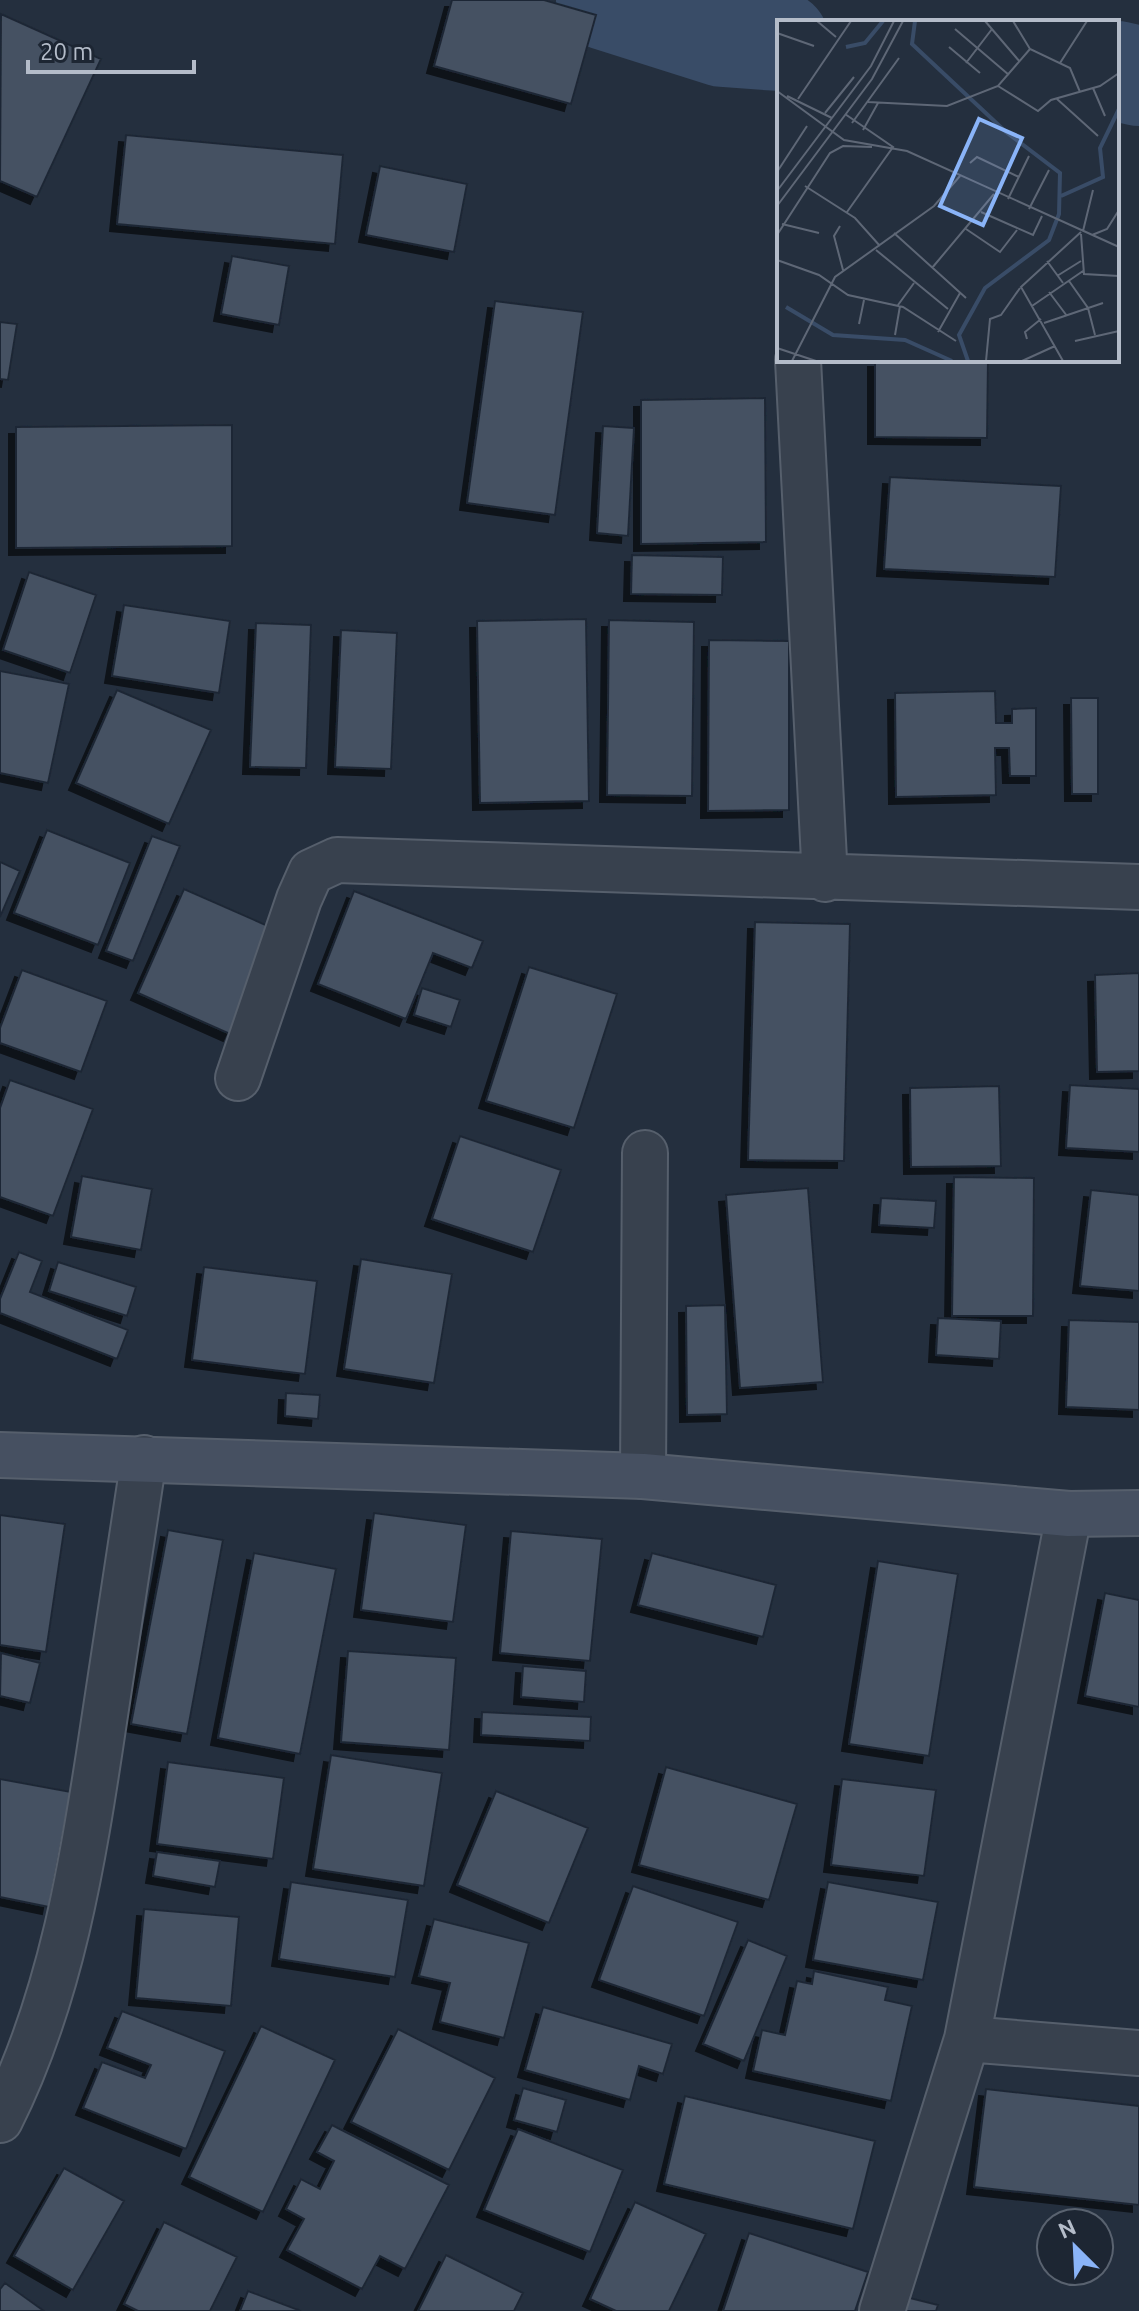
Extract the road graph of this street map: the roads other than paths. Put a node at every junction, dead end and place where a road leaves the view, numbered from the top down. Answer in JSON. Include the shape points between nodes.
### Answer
{"nodes":[{"id":1,"x":798,"y":362,"type":"edge"},
{"id":2,"x":825,"y":879,"type":"junction"},
{"id":3,"x":1139,"y":887,"type":"edge"},
{"id":4,"x":238,"y":1078,"type":"dead end"},
{"id":5,"x":645,"y":1153,"type":"dead end"},
{"id":6,"x":0,"y":1455,"type":"edge"},
{"id":7,"x":144,"y":1458,"type":"junction"},
{"id":8,"x":643,"y":1476,"type":"junction"},
{"id":9,"x":1139,"y":1513,"type":"edge"},
{"id":10,"x":1069,"y":1514,"type":"junction"},
{"id":11,"x":967,"y":2039,"type":"junction"},
{"id":12,"x":1139,"y":2053,"type":"edge"},
{"id":13,"x":0,"y":2120,"type":"edge"},
{"id":14,"x":882,"y":2311,"type":"edge"}],
"edges":[{"from":1,"to":2,"type":"street"},
{"from":2,"to":3,"type":"street"},
{"from":2,"to":4,"type":"street","via":[[337,860],[311,872]]},
{"from":5,"to":8,"type":"street"},
{"from":6,"to":7,"type":"main road"},
{"from":7,"to":8,"type":"main road"},
{"from":7,"to":13,"type":"street","via":[[86,1842],[52,1992]]},
{"from":8,"to":10,"type":"main road"},
{"from":9,"to":10,"type":"main road"},
{"from":10,"to":11,"type":"street"},
{"from":11,"to":12,"type":"street"},
{"from":11,"to":14,"type":"street"}]}
